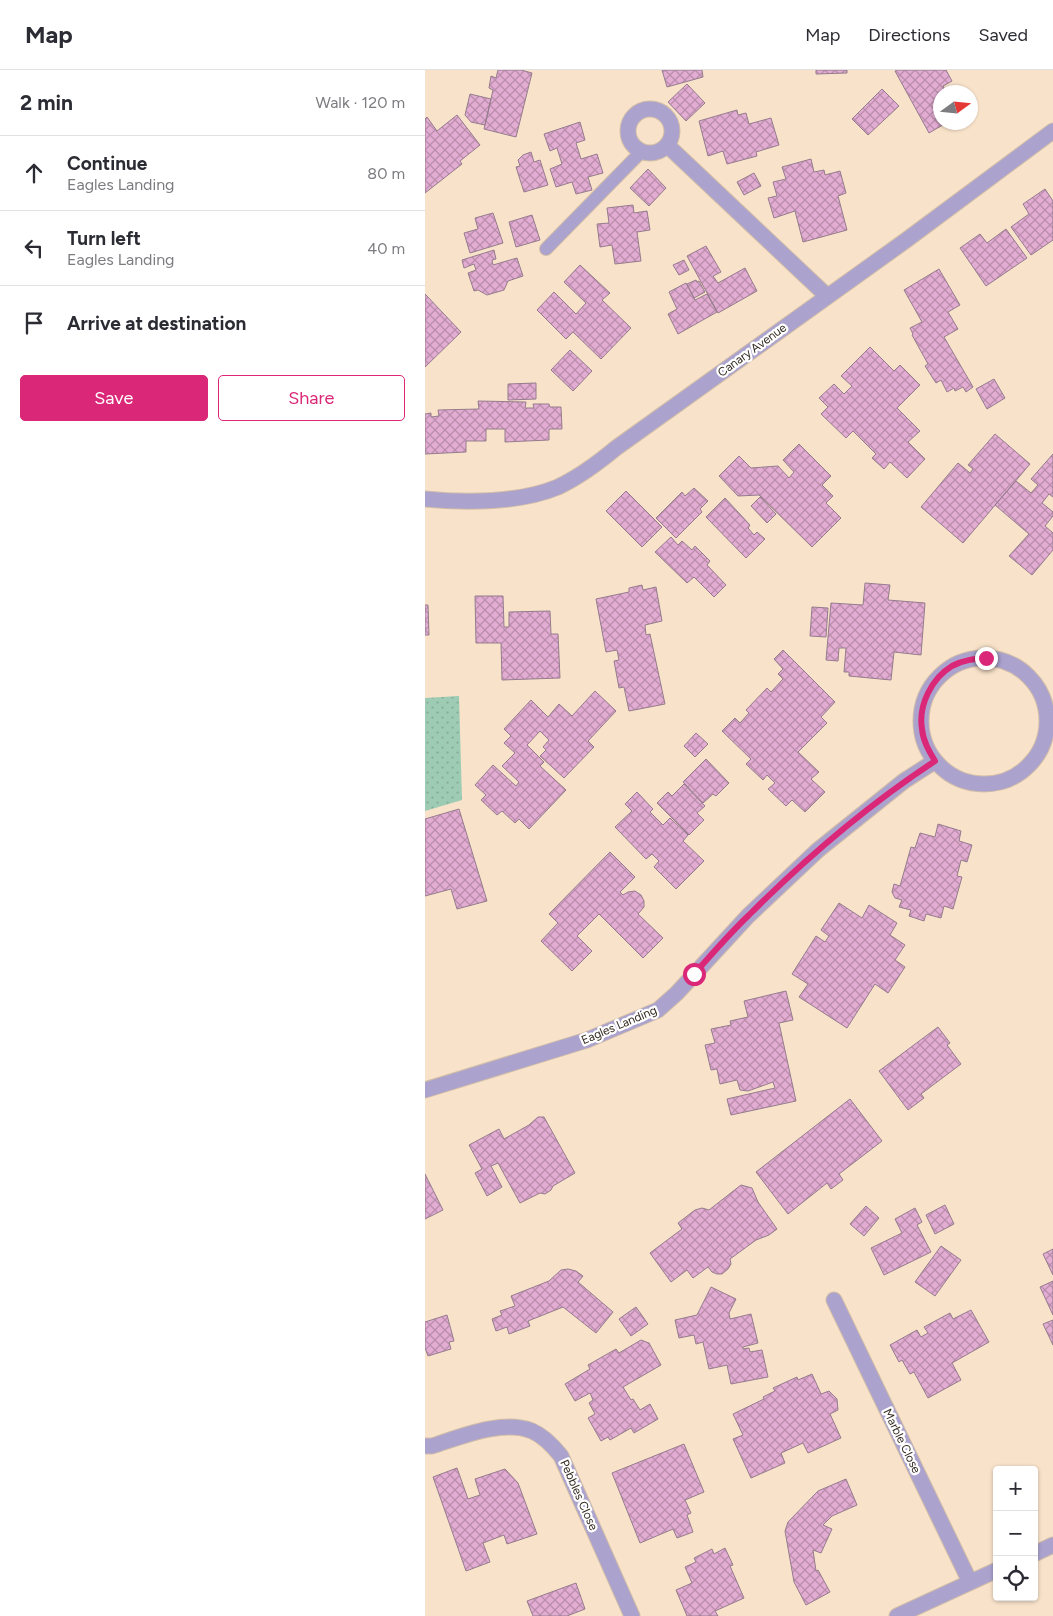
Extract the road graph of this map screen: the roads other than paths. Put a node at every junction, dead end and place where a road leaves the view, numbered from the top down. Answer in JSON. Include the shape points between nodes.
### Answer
{"nodes":[{"id":1,"x":1053,"y":131,"type":"edge"},
{"id":2,"x":667,"y":145,"type":"junction"},
{"id":3,"x":642,"y":152,"type":"junction"},
{"id":4,"x":546,"y":249,"type":"dead end"},
{"id":5,"x":827,"y":296,"type":"junction"},
{"id":6,"x":425,"y":499,"type":"edge"},
{"id":7,"x":935,"y":761,"type":"junction"},
{"id":8,"x":425,"y":1090,"type":"edge"},
{"id":9,"x":834,"y":1300,"type":"dead end"},
{"id":10,"x":425,"y":1446,"type":"edge"},
{"id":11,"x":1053,"y":1545,"type":"edge"},
{"id":12,"x":1038,"y":1552,"type":"edge"},
{"id":13,"x":993,"y":1572,"type":"edge"},
{"id":14,"x":970,"y":1582,"type":"junction"},
{"id":15,"x":632,"y":1616,"type":"edge"},
{"id":16,"x":897,"y":1616,"type":"edge"}],
"edges":[{"from":1,"to":5,"type":"street","name":"Canary Avenue"},
{"from":2,"to":3,"type":"street","via":[[660,151]]},
{"from":2,"to":3,"type":"street","via":[[672,129],[664,113],[649,108],[641,110],[635,114],[628,128],[629,138]]},
{"from":2,"to":5,"type":"street"},
{"from":3,"to":4,"type":"lane"},
{"from":5,"to":6,"type":"street","name":"Canary Avenue","via":[[595,466],[559,486],[524,497]]},
{"from":7,"to":7,"type":"street","via":[[921,728],[922,710],[933,685],[952,666],[986,658],[1004,661],[1033,681],[1047,714],[1041,749],[1031,764],[1000,782],[982,784],[948,773]]},
{"from":7,"to":8,"type":"street","name":"Eagles Landing","via":[[904,781],[818,850],[748,916],[677,993],[657,1010],[587,1040]]},
{"from":9,"to":14,"type":"street","name":"Marble Close"},
{"from":10,"to":15,"type":"street","name":"Pebbles Close","via":[[487,1429],[513,1426],[532,1431],[550,1443],[561,1456]]},
{"from":11,"to":12,"type":"street"},
{"from":13,"to":14,"type":"street"},
{"from":14,"to":16,"type":"street"}]}
